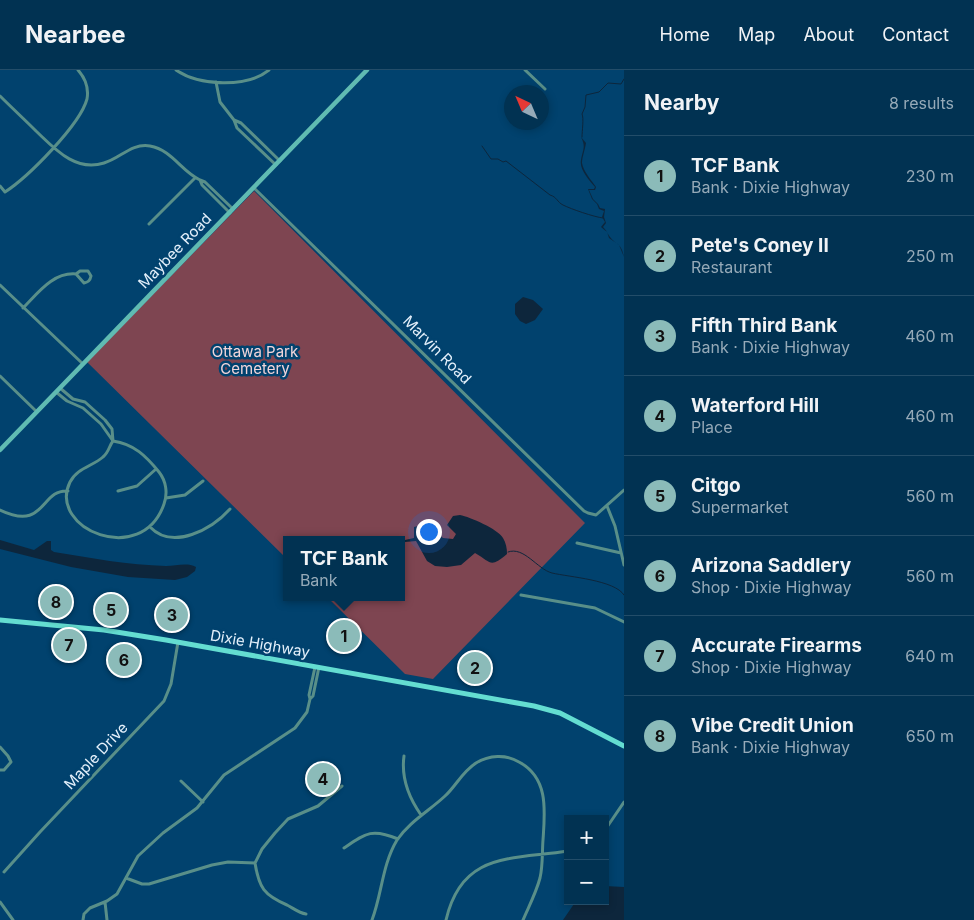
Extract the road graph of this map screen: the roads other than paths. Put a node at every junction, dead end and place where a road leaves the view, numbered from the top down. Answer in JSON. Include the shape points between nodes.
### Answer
{"nodes":[{"id":1,"x":78,"y":70,"type":"edge"},
{"id":2,"x":176,"y":70,"type":"edge"},
{"id":3,"x":269,"y":70,"type":"edge"},
{"id":4,"x":367,"y":70,"type":"edge"},
{"id":5,"x":525,"y":70,"type":"edge"},
{"id":6,"x":216,"y":82,"type":"junction"},
{"id":7,"x":541,"y":85,"type":"edge"},
{"id":8,"x":0,"y":96,"type":"edge"},
{"id":9,"x":234,"y":120,"type":"junction"},
{"id":10,"x":255,"y":137,"type":"junction"},
{"id":11,"x":251,"y":141,"type":"junction"},
{"id":12,"x":53,"y":148,"type":"junction"},
{"id":13,"x":278,"y":163,"type":"junction"},
{"id":14,"x":195,"y":178,"type":"junction"},
{"id":15,"x":0,"y":186,"type":"edge"},
{"id":16,"x":254,"y":188,"type":"junction"},
{"id":17,"x":232,"y":211,"type":"junction"},
{"id":18,"x":149,"y":224,"type":"dead end"},
{"id":19,"x":76,"y":274,"type":"junction"},
{"id":20,"x":0,"y":285,"type":"edge"},
{"id":21,"x":24,"y":308,"type":"junction"},
{"id":22,"x":83,"y":364,"type":"junction"},
{"id":23,"x":0,"y":376,"type":"edge"},
{"id":24,"x":60,"y":388,"type":"junction"},
{"id":25,"x":56,"y":392,"type":"junction"},
{"id":26,"x":73,"y":399,"type":"junction"},
{"id":27,"x":72,"y":404,"type":"junction"},
{"id":28,"x":37,"y":412,"type":"junction"},
{"id":29,"x":105,"y":420,"type":"junction"},
{"id":30,"x":101,"y":424,"type":"junction"},
{"id":31,"x":113,"y":441,"type":"junction"},
{"id":32,"x":0,"y":450,"type":"edge"},
{"id":33,"x":156,"y":469,"type":"junction"},
{"id":34,"x":203,"y":481,"type":"dead end"},
{"id":35,"x":624,"y":490,"type":"edge"},
{"id":36,"x":68,"y":491,"type":"junction"},
{"id":37,"x":118,"y":491,"type":"dead end"},
{"id":38,"x":166,"y":498,"type":"junction"},
{"id":39,"x":607,"y":506,"type":"junction"},
{"id":40,"x":230,"y":509,"type":"dead end"},
{"id":41,"x":0,"y":510,"type":"edge"},
{"id":42,"x":150,"y":527,"type":"junction"},
{"id":43,"x":577,"y":544,"type":"dead end"},
{"id":44,"x":621,"y":553,"type":"junction"},
{"id":45,"x":624,"y":565,"type":"edge"},
{"id":46,"x":521,"y":595,"type":"dead end"},
{"id":47,"x":0,"y":620,"type":"edge"},
{"id":48,"x":624,"y":622,"type":"edge"},
{"id":49,"x":178,"y":642,"type":"junction"},
{"id":50,"x":317,"y":667,"type":"junction"},
{"id":51,"x":624,"y":746,"type":"edge"},
{"id":52,"x":0,"y":748,"type":"edge"},
{"id":53,"x":404,"y":756,"type":"dead end"},
{"id":54,"x":0,"y":770,"type":"edge"},
{"id":55,"x":181,"y":781,"type":"dead end"},
{"id":56,"x":342,"y":786,"type":"dead end"},
{"id":57,"x":203,"y":802,"type":"junction"},
{"id":58,"x":624,"y":802,"type":"edge"},
{"id":59,"x":421,"y":815,"type":"junction"},
{"id":60,"x":609,"y":824,"type":"edge"},
{"id":61,"x":398,"y":839,"type":"junction"},
{"id":62,"x":344,"y":848,"type":"dead end"},
{"id":63,"x":564,"y":851,"type":"edge"},
{"id":64,"x":543,"y":854,"type":"junction"},
{"id":65,"x":255,"y":863,"type":"junction"},
{"id":66,"x":4,"y":872,"type":"dead end"},
{"id":67,"x":126,"y":878,"type":"junction"},
{"id":68,"x":0,"y":902,"type":"edge"},
{"id":69,"x":104,"y":902,"type":"junction"},
{"id":70,"x":306,"y":914,"type":"dead end"},
{"id":71,"x":13,"y":920,"type":"edge"},
{"id":72,"x":83,"y":920,"type":"edge"},
{"id":73,"x":107,"y":920,"type":"edge"},
{"id":74,"x":372,"y":920,"type":"edge"},
{"id":75,"x":446,"y":920,"type":"edge"},
{"id":76,"x":523,"y":920,"type":"edge"}],
"edges":[{"from":1,"to":12,"type":"street","via":[[86,81],[86,99]]},
{"from":2,"to":6,"type":"street","via":[[194,79]]},
{"from":3,"to":6,"type":"street","via":[[240,82]]},
{"from":4,"to":13,"type":"main road","name":"Maybee Road"},
{"from":5,"to":7,"type":"street"},
{"from":6,"to":9,"type":"street","via":[[220,102]]},
{"from":8,"to":12,"type":"street"},
{"from":9,"to":10,"type":"street"},
{"from":9,"to":11,"type":"street","via":[[237,128]]},
{"from":10,"to":11,"type":"street"},
{"from":10,"to":13,"type":"street"},
{"from":11,"to":13,"type":"street"},
{"from":12,"to":14,"type":"street","via":[[65,158],[84,165],[102,164],[137,146],[151,146],[169,154]]},
{"from":12,"to":15,"type":"street","via":[[16,185],[5,192]]},
{"from":13,"to":16,"type":"main road","name":"Maybee Road"},
{"from":14,"to":17,"type":"street","via":[[205,182]]},
{"from":14,"to":18,"type":"street"},
{"from":16,"to":17,"type":"main road","name":"Maybee Road"},
{"from":16,"to":39,"type":"street","name":"Marvin Road","via":[[584,511],[596,515]]},
{"from":17,"to":22,"type":"main road","name":"Maybee Road"},
{"from":19,"to":19,"type":"street","via":[[84,283],[91,276],[88,271]]},
{"from":19,"to":21,"type":"street","via":[[67,273],[54,279]]},
{"from":20,"to":21,"type":"street"},
{"from":21,"to":22,"type":"street"},
{"from":22,"to":24,"type":"main road","name":"Maybee Road"},
{"from":23,"to":28,"type":"street"},
{"from":24,"to":25,"type":"main road","name":"Maybee Road"},
{"from":24,"to":26,"type":"street"},
{"from":25,"to":27,"type":"street"},
{"from":25,"to":28,"type":"main road","name":"Maybee Road"},
{"from":26,"to":27,"type":"street"},
{"from":26,"to":29,"type":"street","via":[[85,402]]},
{"from":27,"to":30,"type":"street","via":[[83,408]]},
{"from":28,"to":32,"type":"main road","name":"Maybee Road"},
{"from":29,"to":30,"type":"street"},
{"from":29,"to":31,"type":"street","via":[[112,429]]},
{"from":30,"to":31,"type":"street"},
{"from":31,"to":33,"type":"street","via":[[134,447]]},
{"from":31,"to":36,"type":"street","via":[[107,454],[74,476]]},
{"from":33,"to":37,"type":"street","via":[[137,486]]},
{"from":33,"to":38,"type":"street","via":[[165,483]]},
{"from":34,"to":38,"type":"street","via":[[185,495]]},
{"from":35,"to":39,"type":"street"},
{"from":36,"to":41,"type":"street","via":[[57,492],[31,515],[21,517]]},
{"from":36,"to":42,"type":"street","via":[[68,506],[74,519],[105,536],[128,538]]},
{"from":38,"to":42,"type":"street","via":[[158,518]]},
{"from":39,"to":44,"type":"street"},
{"from":40,"to":42,"type":"street","via":[[214,524],[188,535],[160,536]]},
{"from":43,"to":44,"type":"street"},
{"from":44,"to":45,"type":"street"},
{"from":46,"to":48,"type":"street","via":[[595,608]]},
{"from":47,"to":49,"type":"main road","name":"Dixie Highway","via":[[104,630]]},
{"from":49,"to":50,"type":"main road","name":"Dixie Highway"},
{"from":49,"to":66,"type":"street","name":"Maple Drive","via":[[171,684],[164,701]]},
{"from":50,"to":51,"type":"main road","name":"Dixie Highway","via":[[546,709]]},
{"from":50,"to":57,"type":"street","via":[[307,712],[295,728],[224,775]]},
{"from":52,"to":54,"type":"street","via":[[11,762]]},
{"from":53,"to":59,"type":"street","via":[[406,785]]},
{"from":55,"to":57,"type":"street"},
{"from":56,"to":65,"type":"street","via":[[318,806],[288,819]]},
{"from":57,"to":67,"type":"street","via":[[146,848]]},
{"from":58,"to":60,"type":"street"},
{"from":59,"to":61,"type":"street"},
{"from":59,"to":64,"type":"street","via":[[478,762],[498,756],[509,757],[533,772],[544,793]]},
{"from":61,"to":62,"type":"street","via":[[385,833],[371,833]]},
{"from":61,"to":74,"type":"street","via":[[386,864]]},
{"from":63,"to":64,"type":"street"},
{"from":64,"to":75,"type":"street","via":[[511,857],[488,863],[476,871],[454,895]]},
{"from":64,"to":76,"type":"street","via":[[540,878]]},
{"from":65,"to":67,"type":"street","via":[[212,865],[149,884]]},
{"from":65,"to":70,"type":"street","via":[[266,894]]},
{"from":67,"to":69,"type":"street","via":[[117,894]]},
{"from":68,"to":71,"type":"street"},
{"from":69,"to":72,"type":"street","via":[[87,911]]},
{"from":69,"to":73,"type":"street"}]}
